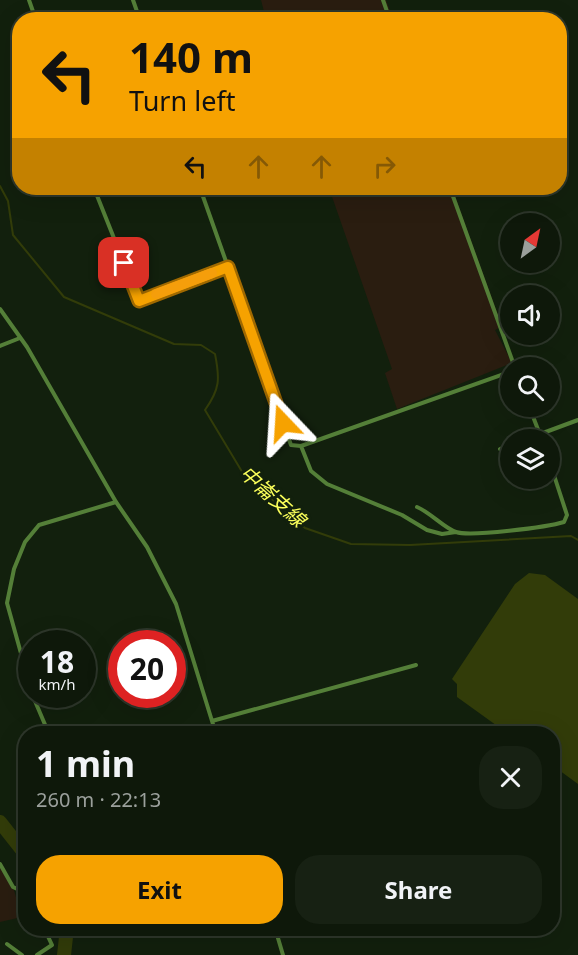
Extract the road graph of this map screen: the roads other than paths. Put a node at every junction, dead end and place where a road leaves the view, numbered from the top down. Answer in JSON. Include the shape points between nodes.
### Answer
{"nodes":[{"id":1,"x":97,"y":195,"type":"edge"},
{"id":2,"x":202,"y":195,"type":"edge"},
{"id":3,"x":453,"y":195,"type":"edge"},
{"id":4,"x":228,"y":267,"type":"junction"},
{"id":5,"x":0,"y":309,"type":"edge"},
{"id":6,"x":20,"y":338,"type":"junction"},
{"id":7,"x":0,"y":346,"type":"edge"},
{"id":8,"x":511,"y":357,"type":"edge"},
{"id":9,"x":500,"y":376,"type":"edge"},
{"id":10,"x":578,"y":420,"type":"edge"},
{"id":11,"x":552,"y":429,"type":"edge"},
{"id":12,"x":301,"y":446,"type":"junction"},
{"id":13,"x":558,"y":489,"type":"edge"},
{"id":14,"x":116,"y":502,"type":"junction"},
{"id":15,"x":417,"y":507,"type":"dead end"},
{"id":16,"x":456,"y":532,"type":"junction"},
{"id":17,"x":18,"y":643,"type":"edge"},
{"id":18,"x":416,"y":665,"type":"dead end"},
{"id":19,"x":38,"y":708,"type":"edge"},
{"id":20,"x":212,"y":721,"type":"junction"},
{"id":21,"x":46,"y":726,"type":"edge"},
{"id":22,"x":214,"y":726,"type":"edge"},
{"id":23,"x":0,"y":864,"type":"edge"},
{"id":24,"x":18,"y":889,"type":"edge"},
{"id":25,"x":48,"y":936,"type":"edge"},
{"id":26,"x":277,"y":936,"type":"edge"},
{"id":27,"x":6,"y":944,"type":"dead end"},
{"id":28,"x":22,"y":955,"type":"edge"},
{"id":29,"x":38,"y":955,"type":"edge"},
{"id":30,"x":283,"y":955,"type":"edge"}],
"edges":[{"from":1,"to":4,"type":"lane","via":[[139,301]]},
{"from":2,"to":4,"type":"lane"},
{"from":3,"to":8,"type":"lane"},
{"from":4,"to":12,"type":"lane","via":[[291,445]]},
{"from":5,"to":6,"type":"lane"},
{"from":6,"to":7,"type":"lane"},
{"from":6,"to":14,"type":"lane"},
{"from":9,"to":12,"type":"lane"},
{"from":10,"to":11,"type":"lane"},
{"from":12,"to":16,"type":"lane","via":[[311,471],[327,484],[402,515],[427,530]]},
{"from":13,"to":16,"type":"lane","via":[[567,515],[564,522],[481,533]]},
{"from":14,"to":17,"type":"lane","via":[[39,525],[24,542],[7,603]]},
{"from":14,"to":20,"type":"lane","via":[[147,547],[176,604]]},
{"from":15,"to":16,"type":"lane"},
{"from":18,"to":20,"type":"lane"},
{"from":19,"to":21,"type":"lane"},
{"from":20,"to":22,"type":"lane"},
{"from":23,"to":24,"type":"lane"},
{"from":25,"to":29,"type":"lane","via":[[52,945]]},
{"from":26,"to":30,"type":"lane"},
{"from":27,"to":28,"type":"lane"}]}
